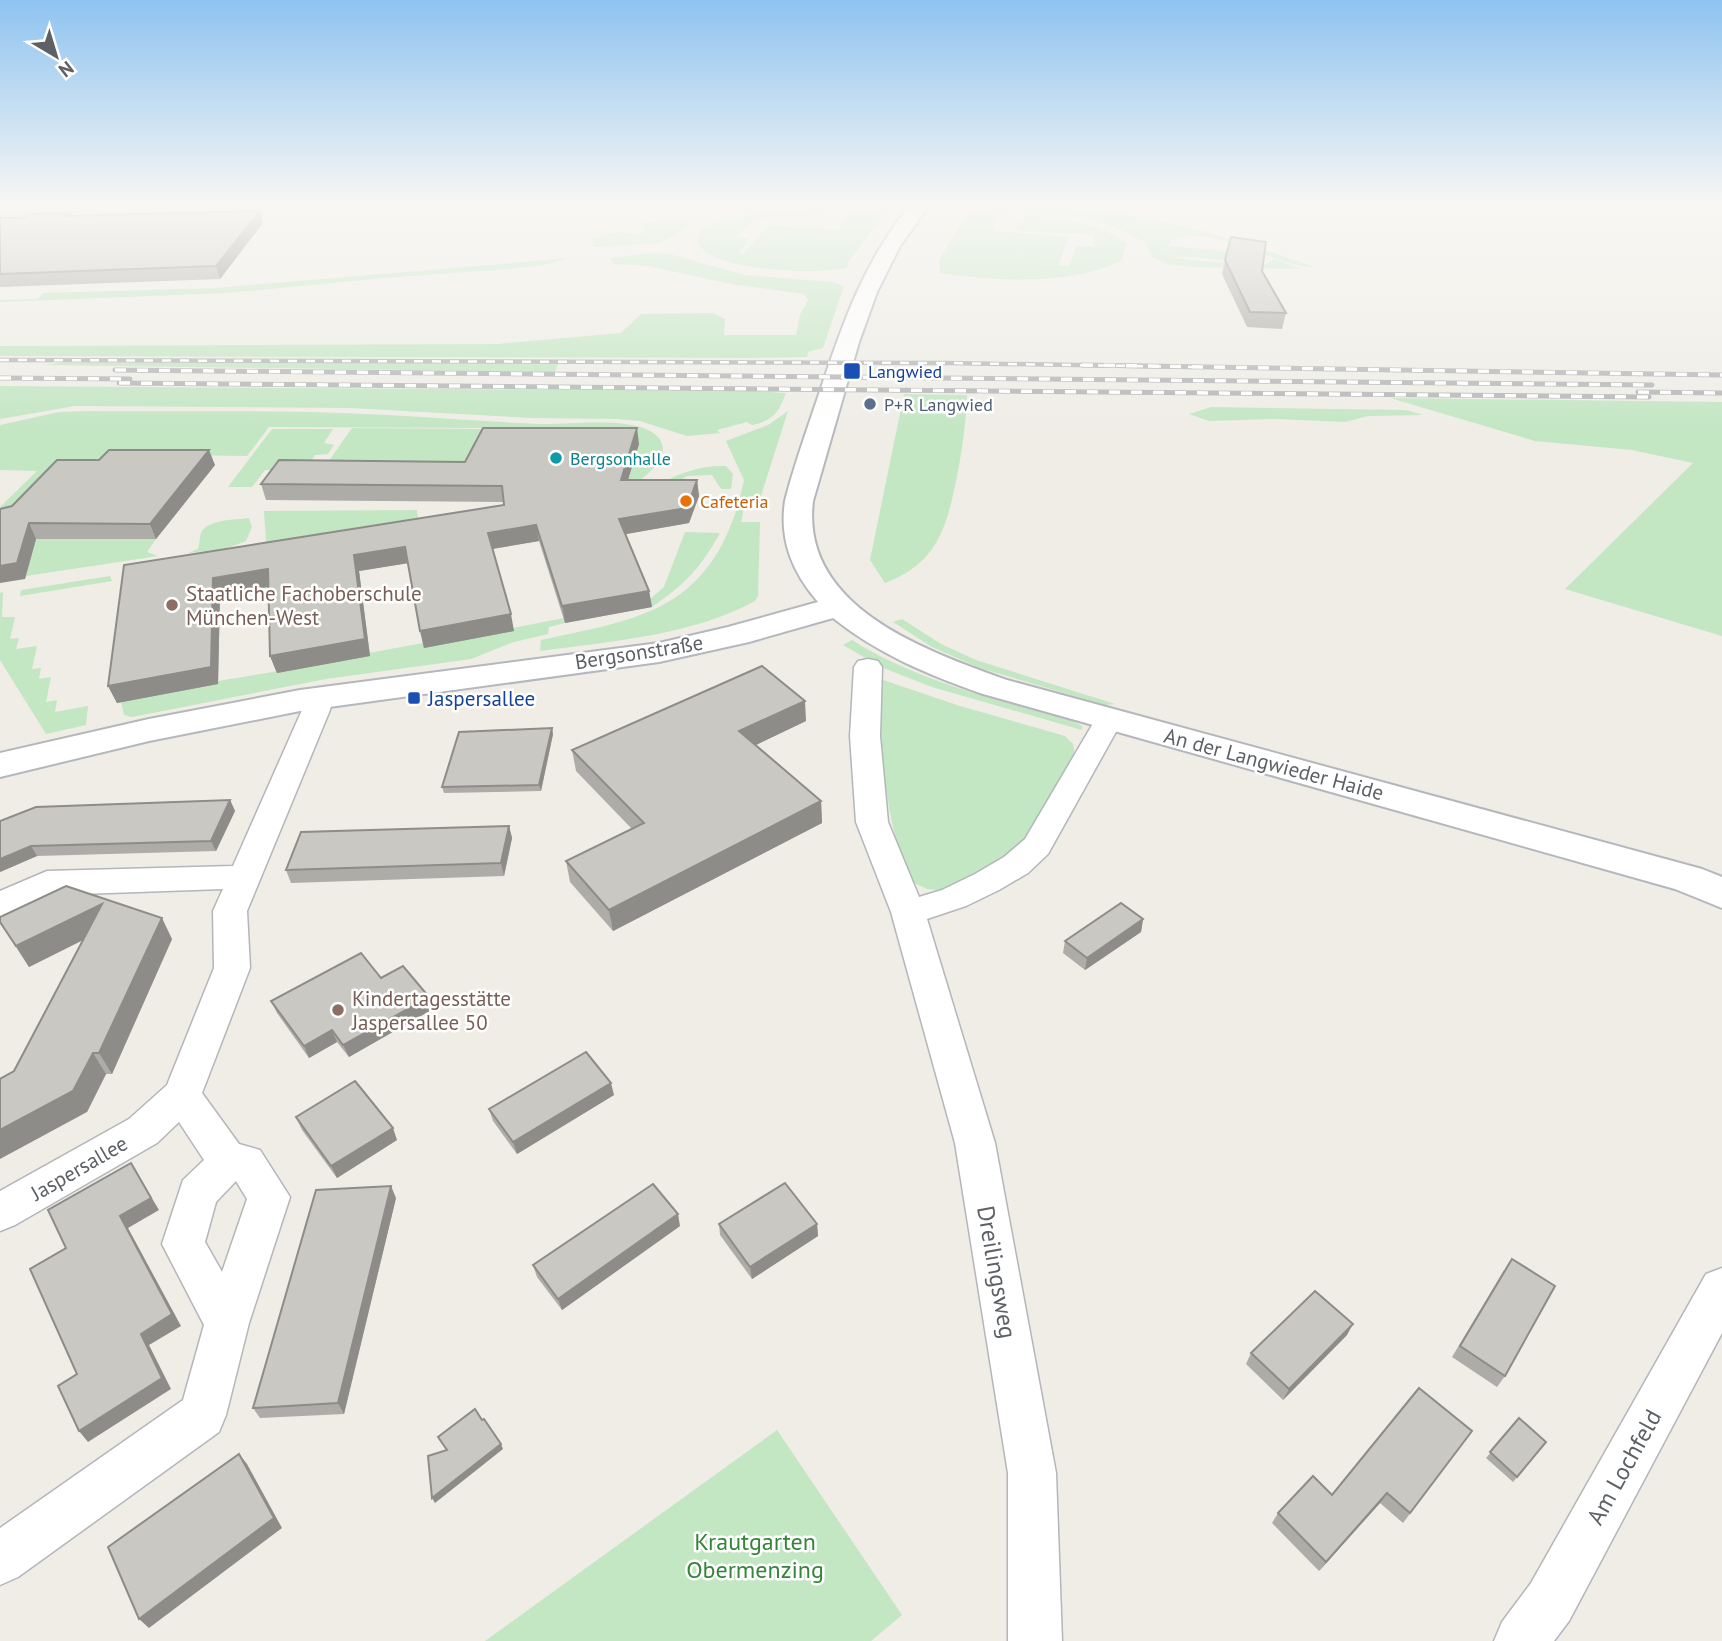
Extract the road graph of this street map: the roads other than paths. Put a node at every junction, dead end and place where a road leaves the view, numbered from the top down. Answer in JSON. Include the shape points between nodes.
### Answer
{"nodes":[{"id":1,"x":870,"y":280,"type":"edge"},
{"id":2,"x":839,"y":606,"type":"junction"},
{"id":3,"x":868,"y":667,"type":"dead end"},
{"id":4,"x":319,"y":697,"type":"junction"},
{"id":5,"x":1108,"y":721,"type":"junction"},
{"id":6,"x":0,"y":765,"type":"edge"},
{"id":7,"x":243,"y":877,"type":"junction"},
{"id":8,"x":1722,"y":894,"type":"edge"},
{"id":9,"x":0,"y":905,"type":"edge"},
{"id":10,"x":908,"y":912,"type":"junction"},
{"id":11,"x":182,"y":1095,"type":"junction"},
{"id":12,"x":228,"y":1162,"type":"junction"},
{"id":13,"x":0,"y":1212,"type":"edge"},
{"id":14,"x":1722,"y":1289,"type":"edge"},
{"id":15,"x":227,"y":1323,"type":"junction"},
{"id":16,"x":0,"y":1559,"type":"edge"},
{"id":17,"x":1035,"y":1641,"type":"edge"},
{"id":18,"x":1521,"y":1641,"type":"edge"}],
"edges":[{"from":1,"to":2,"type":"street","via":[[799,503],[804,558],[816,581]]},
{"from":2,"to":4,"type":"street","name":"Bergsonstraße","via":[[633,657]]},
{"from":2,"to":5,"type":"street","name":"An der Langwieder Haide","via":[[884,640],[946,670]]},
{"from":3,"to":10,"type":"street","name":"Dreilingsweg","via":[[865,736],[872,822]]},
{"from":4,"to":6,"type":"street","name":"Bergsonstraße","via":[[145,730]]},
{"from":4,"to":7,"type":"street","name":"Jaspersallee"},
{"from":5,"to":8,"type":"street","name":"An der Langwieder Haide","via":[[1341,781],[1688,879]]},
{"from":5,"to":10,"type":"street","via":[[1037,846],[987,882]]},
{"from":7,"to":9,"type":"street","via":[[47,884]]},
{"from":7,"to":11,"type":"street","name":"Jaspersallee","via":[[230,911],[232,968]]},
{"from":10,"to":17,"type":"street","name":"Dreilingsweg","via":[[975,1143],[1032,1473]]},
{"from":11,"to":12,"type":"street"},
{"from":11,"to":13,"type":"street","name":"Jaspersallee","via":[[142,1131]]},
{"from":12,"to":15,"type":"street","via":[[198,1193],[183,1244]]},
{"from":12,"to":15,"type":"street","via":[[247,1162],[269,1197]]},
{"from":14,"to":18,"type":"street","name":"Am Lochfeld","via":[[1550,1602]]},
{"from":15,"to":16,"type":"street","via":[[202,1415]]}]}
